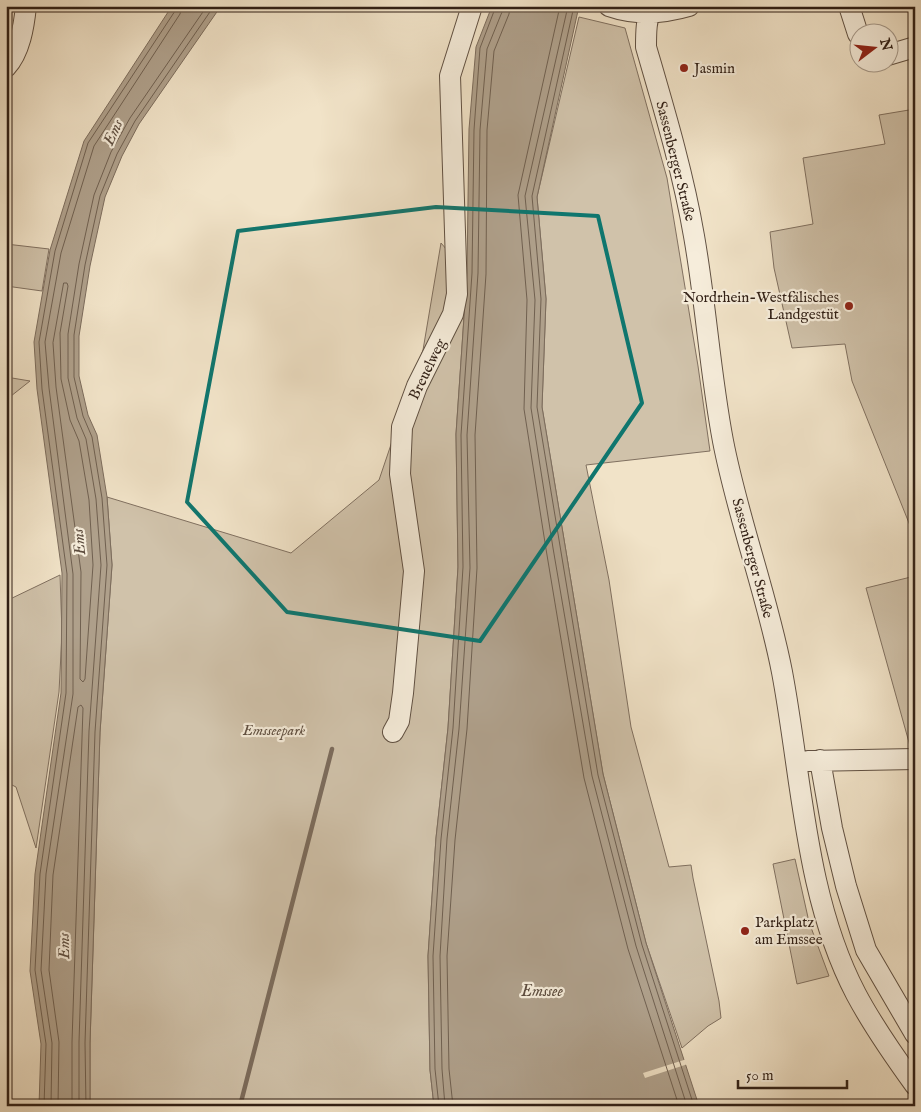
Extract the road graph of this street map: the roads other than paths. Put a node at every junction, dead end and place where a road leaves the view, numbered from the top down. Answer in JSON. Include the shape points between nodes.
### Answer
{"nodes":[{"id":1,"x":26,"y":6,"type":"edge"},
{"id":2,"x":472,"y":6,"type":"edge"},
{"id":3,"x":609,"y":6,"type":"edge"},
{"id":4,"x":689,"y":6,"type":"edge"},
{"id":5,"x":849,"y":6,"type":"edge"},
{"id":6,"x":651,"y":10,"type":"edge"},
{"id":7,"x":854,"y":22,"type":"edge"},
{"id":8,"x":915,"y":47,"type":"edge"},
{"id":9,"x":898,"y":52,"type":"edge"},
{"id":10,"x":6,"y":67,"type":"edge"},
{"id":11,"x":393,"y":732,"type":"dead end"},
{"id":12,"x":820,"y":760,"type":"junction"},
{"id":13,"x":915,"y":760,"type":"edge"},
{"id":14,"x":796,"y":762,"type":"junction"},
{"id":15,"x":913,"y":1030,"type":"edge"},
{"id":16,"x":915,"y":1085,"type":"edge"}],
"edges":[{"from":1,"to":10,"type":"street","via":[[24,28]]},
{"from":2,"to":11,"type":"street","name":"Breuelweg","via":[[450,76],[457,294],[453,314],[417,386],[402,427],[400,474],[414,571],[403,693],[399,721]]},
{"from":3,"to":6,"type":"street","via":[[632,12]]},
{"from":4,"to":6,"type":"street","via":[[676,10]]},
{"from":5,"to":7,"type":"street"},
{"from":6,"to":14,"type":"street","name":"Sassenberger Straße","via":[[646,47],[682,175],[694,236],[723,442],[782,670]]},
{"from":8,"to":9,"type":"street"},
{"from":12,"to":13,"type":"street"},
{"from":12,"to":14,"type":"street"},
{"from":12,"to":15,"type":"street","via":[[847,892],[866,950]]},
{"from":14,"to":16,"type":"street","name":"Sassenberger Straße","via":[[811,853],[832,936],[856,993]]}]}
